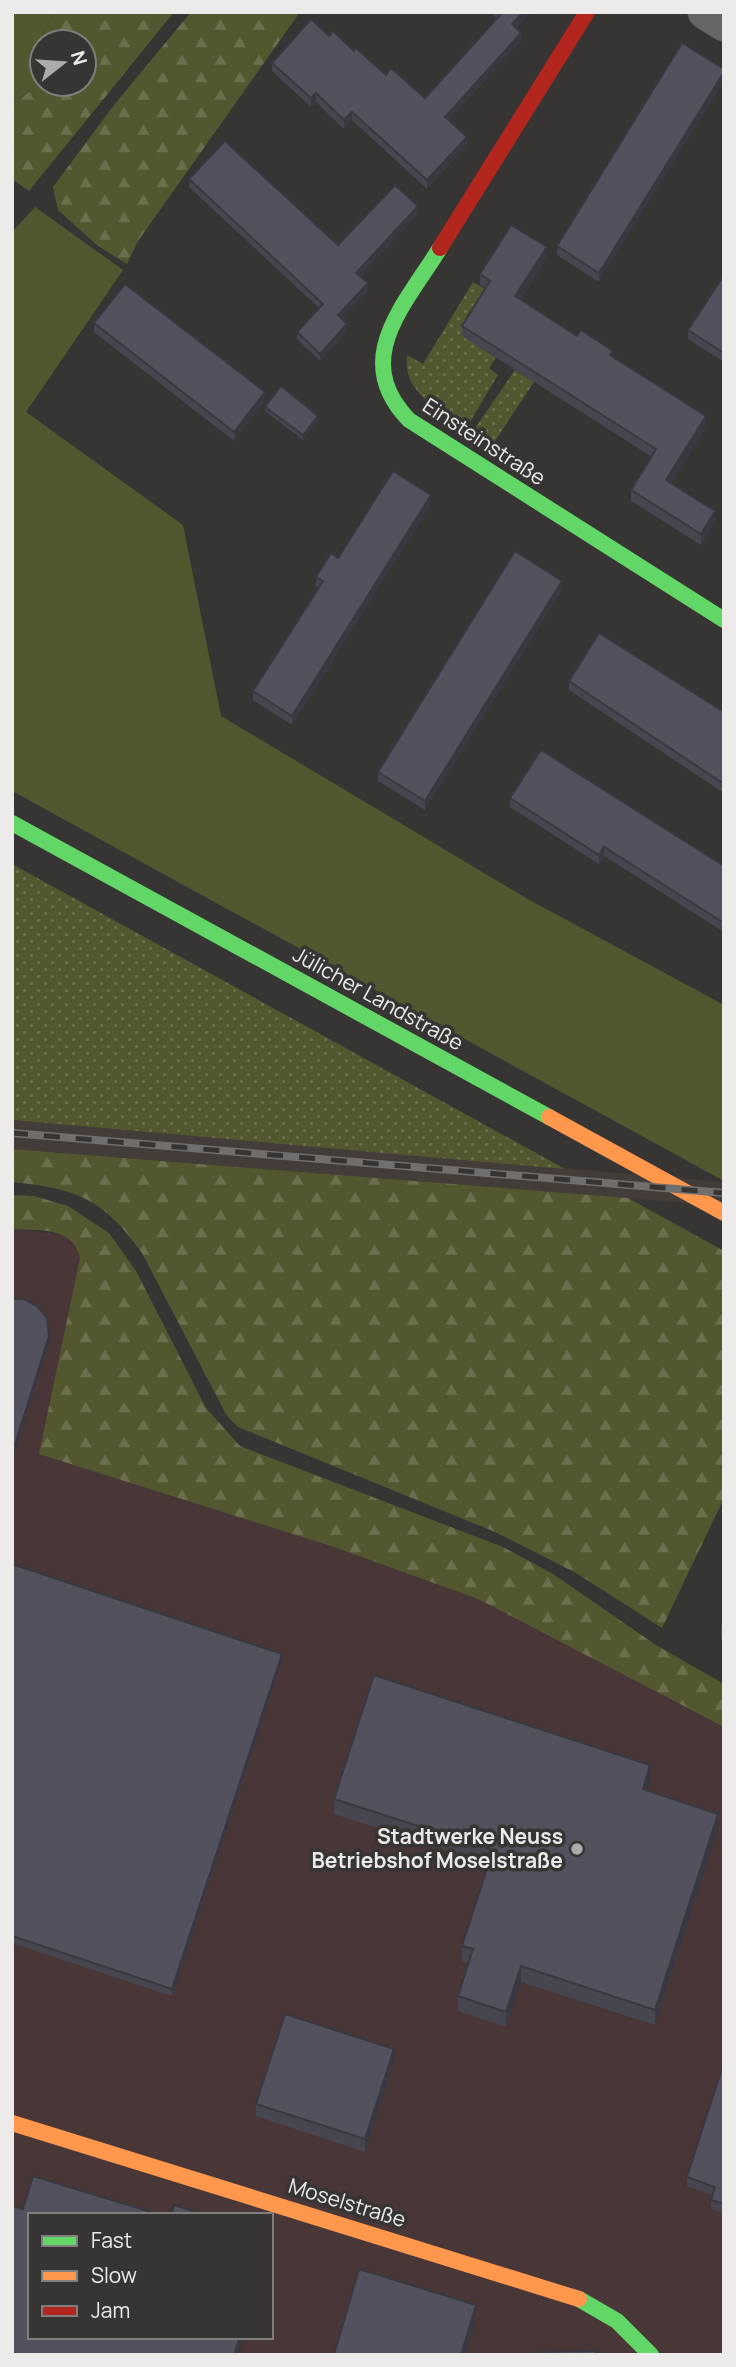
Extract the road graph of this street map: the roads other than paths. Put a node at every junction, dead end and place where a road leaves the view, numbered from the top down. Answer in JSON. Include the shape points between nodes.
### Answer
{"nodes":[{"id":1,"x":587,"y":12,"type":"edge"},
{"id":2,"x":705,"y":12,"type":"edge"},
{"id":3,"x":724,"y":24,"type":"edge"},
{"id":4,"x":724,"y":620,"type":"edge"},
{"id":5,"x":12,"y":823,"type":"edge"},
{"id":6,"x":724,"y":1213,"type":"edge"},
{"id":7,"x":12,"y":2123,"type":"edge"},
{"id":8,"x":651,"y":2355,"type":"edge"}],
"edges":[{"from":1,"to":4,"type":"street","name":"Einsteinstraße","via":[[387,334],[380,354],[383,386],[393,405],[409,420]]},
{"from":2,"to":3,"type":"street"},
{"from":5,"to":6,"type":"street","name":"Jülicher Landstraße"},
{"from":7,"to":8,"type":"street","name":"Moselstraße","via":[[574,2297],[624,2325]]}]}
